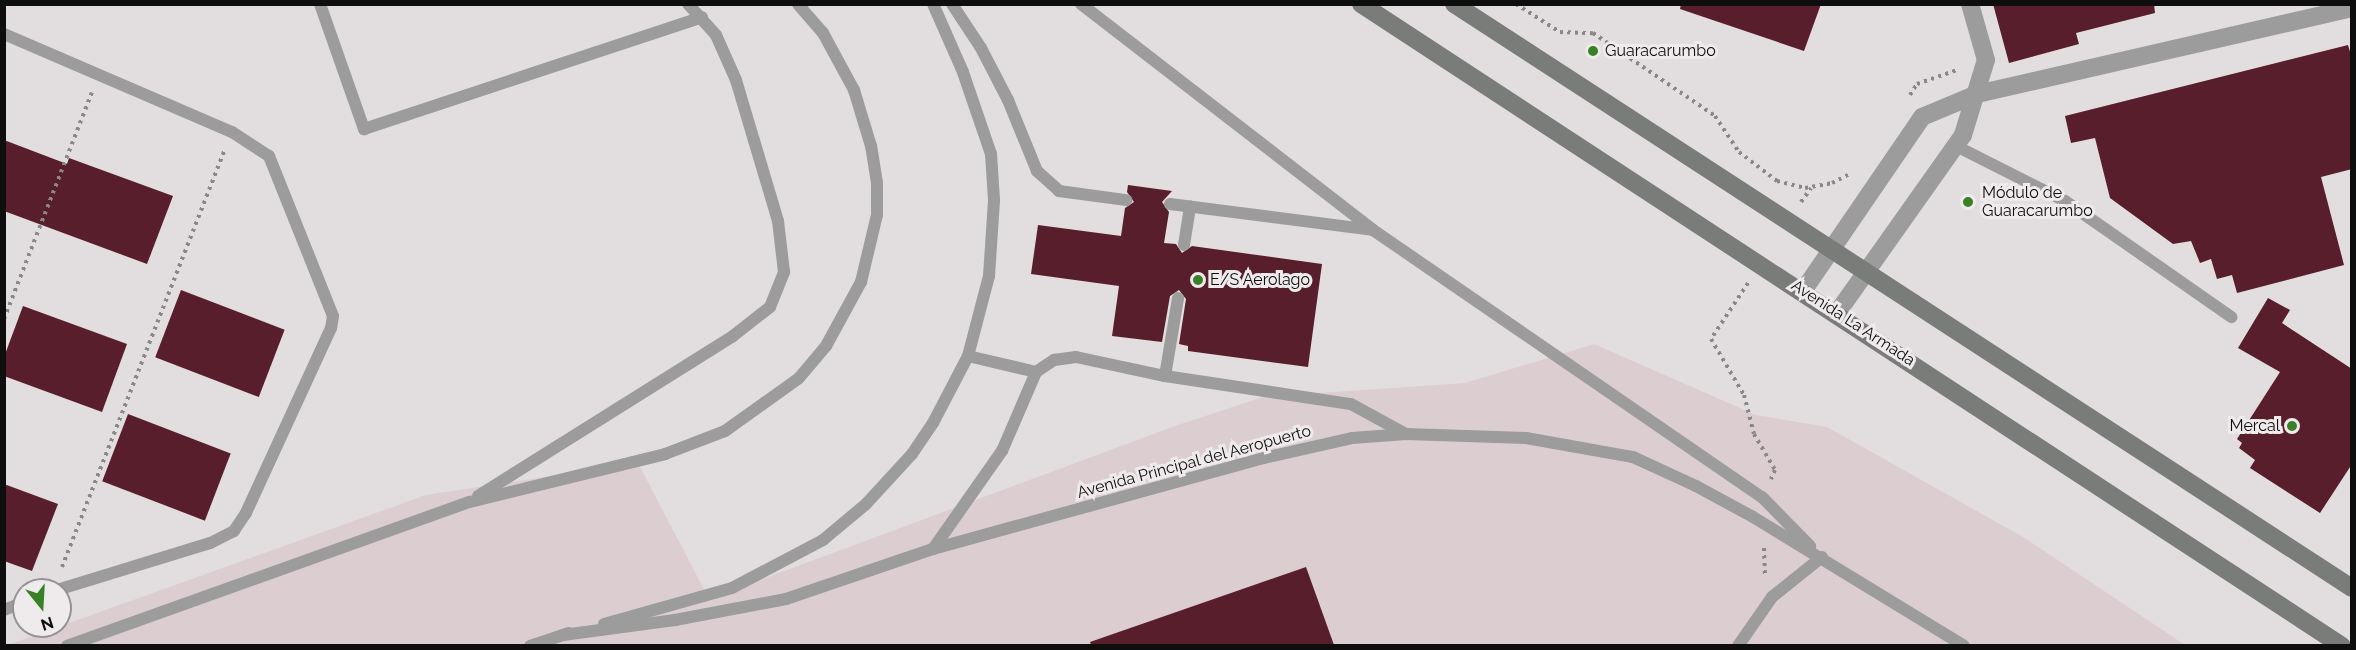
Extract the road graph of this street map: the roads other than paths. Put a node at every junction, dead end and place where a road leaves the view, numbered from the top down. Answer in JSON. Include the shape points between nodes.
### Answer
{"nodes":[{"id":1,"x":320,"y":4,"type":"edge"},
{"id":2,"x":688,"y":4,"type":"edge"},
{"id":3,"x":798,"y":4,"type":"edge"},
{"id":4,"x":933,"y":4,"type":"edge"},
{"id":5,"x":952,"y":4,"type":"edge"},
{"id":6,"x":1080,"y":4,"type":"edge"},
{"id":7,"x":1361,"y":4,"type":"edge"},
{"id":8,"x":1454,"y":4,"type":"edge"},
{"id":9,"x":1970,"y":4,"type":"edge"},
{"id":10,"x":2352,"y":8,"type":"edge"},
{"id":11,"x":702,"y":17,"type":"junction"},
{"id":12,"x":4,"y":34,"type":"edge"},
{"id":13,"x":1977,"y":94,"type":"junction"},
{"id":14,"x":1956,"y":146,"type":"junction"},
{"id":15,"x":1126,"y":200,"type":"dead end"},
{"id":16,"x":1170,"y":204,"type":"dead end"},
{"id":17,"x":1190,"y":206,"type":"junction"},
{"id":18,"x":1373,"y":230,"type":"junction"},
{"id":19,"x":1184,"y":245,"type":"dead end"},
{"id":20,"x":1832,"y":248,"type":"junction"},
{"id":21,"x":1866,"y":269,"type":"junction"},
{"id":22,"x":1803,"y":291,"type":"junction"},
{"id":23,"x":1178,"y":298,"type":"dead end"},
{"id":24,"x":1838,"y":313,"type":"junction"},
{"id":25,"x":2231,"y":317,"type":"dead end"},
{"id":26,"x":968,"y":356,"type":"junction"},
{"id":27,"x":1036,"y":372,"type":"junction"},
{"id":28,"x":1165,"y":376,"type":"junction"},
{"id":29,"x":1406,"y":434,"type":"junction"},
{"id":30,"x":470,"y":501,"type":"junction"},
{"id":31,"x":933,"y":549,"type":"junction"},
{"id":32,"x":1822,"y":557,"type":"junction"},
{"id":33,"x":72,"y":580,"type":"edge"},
{"id":34,"x":2352,"y":588,"type":"edge"},
{"id":35,"x":563,"y":635,"type":"junction"},
{"id":36,"x":67,"y":645,"type":"edge"},
{"id":37,"x":530,"y":645,"type":"edge"},
{"id":38,"x":1738,"y":645,"type":"edge"},
{"id":39,"x":1964,"y":645,"type":"edge"},
{"id":40,"x":2342,"y":645,"type":"edge"}],
"edges":[{"from":1,"to":11,"type":"lane","via":[[364,129]]},
{"from":2,"to":11,"type":"lane"},
{"from":3,"to":30,"type":"lane","via":[[823,33],[854,90],[871,146],[877,183],[877,215],[861,282],[826,346],[800,378],[726,431],[665,454]]},
{"from":4,"to":26,"type":"lane","name":"Avenida Principal del Aeropuerto","via":[[963,72],[991,154],[994,237],[989,276]]},
{"from":5,"to":15,"type":"lane","via":[[1008,100],[1037,171],[1059,191]]},
{"from":6,"to":18,"type":"lane","name":"Avenida Principal del Aeropuerto"},
{"from":7,"to":22,"type":"main road","name":"Avenida La Armada"},
{"from":8,"to":20,"type":"main road"},
{"from":9,"to":13,"type":"street","via":[[1986,60]]},
{"from":10,"to":13,"type":"street"},
{"from":11,"to":30,"type":"lane","via":[[716,35],[736,80],[778,221],[784,272],[770,307],[733,336]]},
{"from":12,"to":33,"type":"lane","via":[[231,132],[269,156],[329,304],[331,328],[246,513],[234,531],[210,543]]},
{"from":13,"to":14,"type":"street"},
{"from":13,"to":20,"type":"street","via":[[1922,117]]},
{"from":14,"to":21,"type":"street"},
{"from":14,"to":25,"type":"lane","via":[[2065,201]]},
{"from":16,"to":17,"type":"lane"},
{"from":17,"to":18,"type":"lane"},
{"from":17,"to":19,"type":"lane"},
{"from":18,"to":32,"type":"lane","name":"Avenida Principal del Aeropuerto","via":[[1762,497]]},
{"from":20,"to":21,"type":"main road"},
{"from":20,"to":22,"type":"street"},
{"from":21,"to":24,"type":"street"},
{"from":21,"to":34,"type":"main road"},
{"from":22,"to":24,"type":"main road","name":"Avenida La Armada"},
{"from":23,"to":28,"type":"lane"},
{"from":24,"to":40,"type":"main road","name":"Avenida La Armada"},
{"from":26,"to":27,"type":"lane"},
{"from":26,"to":35,"type":"lane","name":"Avenida Principal del Aeropuerto","via":[[912,454],[866,504],[823,540],[732,588]]},
{"from":27,"to":28,"type":"lane","via":[[1054,360],[1076,357]]},
{"from":27,"to":31,"type":"lane","via":[[1002,451]]},
{"from":28,"to":29,"type":"lane","via":[[1351,404]]},
{"from":29,"to":31,"type":"lane","name":"Avenida Principal del Aeropuerto","via":[[1353,438],[1264,458]]},
{"from":29,"to":32,"type":"lane","name":"Avenida Principal del Aeropuerto","via":[[1526,438],[1633,457],[1696,486]]},
{"from":30,"to":36,"type":"lane"},
{"from":31,"to":35,"type":"lane","name":"Avenida Principal del Aeropuerto","via":[[786,599],[675,620]]},
{"from":32,"to":38,"type":"lane","via":[[1776,594]]},
{"from":32,"to":39,"type":"lane","name":"Avenida Principal del Aeropuerto"},
{"from":35,"to":37,"type":"lane","name":"Avenida Principal del Aeropuerto"}]}
